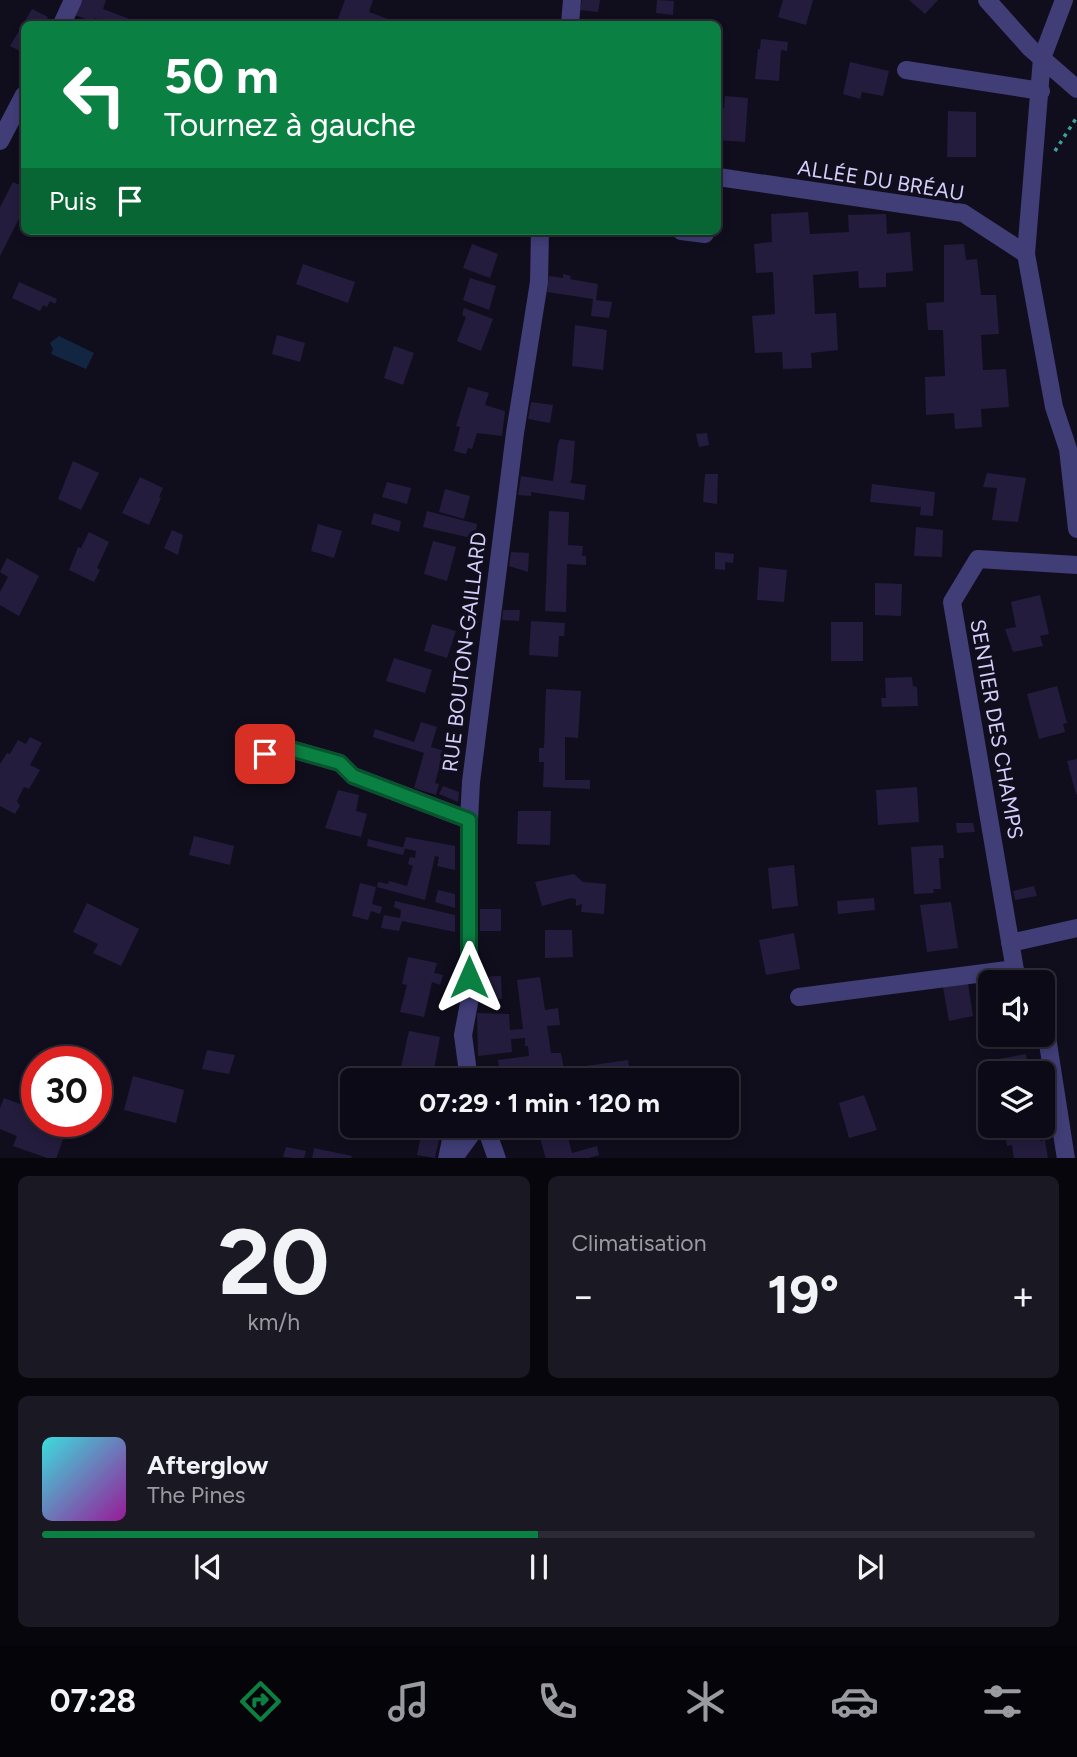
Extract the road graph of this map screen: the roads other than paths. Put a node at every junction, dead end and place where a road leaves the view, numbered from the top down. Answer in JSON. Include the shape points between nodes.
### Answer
{"nodes":[{"id":1,"x":73,"y":0,"type":"edge"},
{"id":2,"x":572,"y":0,"type":"edge"},
{"id":3,"x":987,"y":0,"type":"edge"},
{"id":4,"x":1063,"y":0,"type":"edge"},
{"id":5,"x":63,"y":21,"type":"edge"},
{"id":6,"x":569,"y":21,"type":"edge"},
{"id":7,"x":1042,"y":58,"type":"junction"},
{"id":8,"x":906,"y":70,"type":"dead end"},
{"id":9,"x":1077,"y":89,"type":"edge"},
{"id":10,"x":1041,"y":91,"type":"junction"},
{"id":11,"x":21,"y":101,"type":"edge"},
{"id":12,"x":0,"y":141,"type":"edge"},
{"id":13,"x":721,"y":177,"type":"edge"},
{"id":14,"x":540,"y":235,"type":"edge"},
{"id":15,"x":1026,"y":254,"type":"junction"},
{"id":16,"x":1077,"y":528,"type":"edge"},
{"id":17,"x":1077,"y":565,"type":"edge"},
{"id":18,"x":244,"y":760,"type":"dead end"},
{"id":19,"x":469,"y":820,"type":"junction"},
{"id":20,"x":1077,"y":928,"type":"edge"},
{"id":21,"x":1010,"y":943,"type":"junction"},
{"id":22,"x":1015,"y":970,"type":"edge"},
{"id":23,"x":978,"y":979,"type":"edge"},
{"id":24,"x":799,"y":997,"type":"dead end"},
{"id":25,"x":1049,"y":1047,"type":"edge"},
{"id":26,"x":467,"y":1068,"type":"edge"},
{"id":27,"x":451,"y":1138,"type":"edge"},
{"id":28,"x":468,"y":1138,"type":"edge"},
{"id":29,"x":490,"y":1138,"type":"edge"},
{"id":30,"x":447,"y":1158,"type":"edge"},
{"id":31,"x":453,"y":1158,"type":"edge"},
{"id":32,"x":497,"y":1158,"type":"edge"},
{"id":33,"x":1066,"y":1158,"type":"edge"}],
"edges":[{"from":1,"to":5,"type":"street"},
{"from":2,"to":6,"type":"street"},
{"from":3,"to":7,"type":"street"},
{"from":4,"to":7,"type":"street"},
{"from":7,"to":9,"type":"street"},
{"from":7,"to":10,"type":"street"},
{"from":8,"to":10,"type":"street"},
{"from":10,"to":15,"type":"street"},
{"from":11,"to":12,"type":"street"},
{"from":13,"to":15,"type":"street","name":"ALLÉE DU BRÉAU","via":[[962,213]]},
{"from":14,"to":19,"type":"street","name":"RUE BOUTON-GAILLARD","via":[[539,282],[494,590]]},
{"from":15,"to":16,"type":"street","via":[[1054,407],[1068,449]]},
{"from":17,"to":21,"type":"street","name":"SENTIER DES CHAMPS","via":[[978,559],[952,602]]},
{"from":18,"to":19,"type":"street","via":[[287,748],[340,763],[353,776]]},
{"from":19,"to":26,"type":"street","name":"RUE BOUTON-GAILLARD","via":[[469,1003],[463,1035]]},
{"from":20,"to":21,"type":"street"},
{"from":21,"to":22,"type":"street"},
{"from":23,"to":24,"type":"street"},
{"from":25,"to":33,"type":"street"},
{"from":27,"to":30,"type":"street"},
{"from":28,"to":31,"type":"street"},
{"from":29,"to":32,"type":"street"}]}
